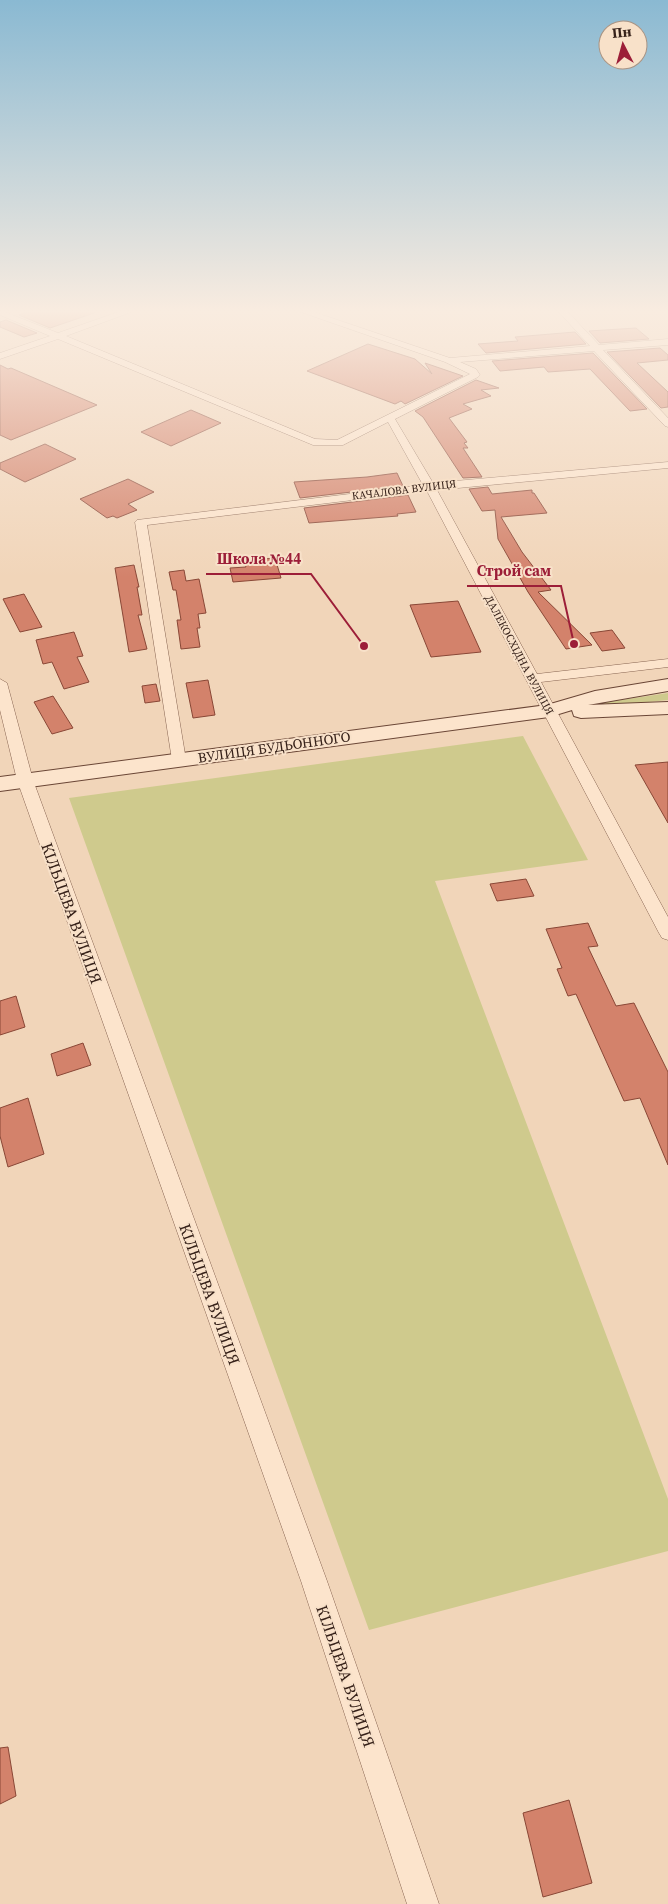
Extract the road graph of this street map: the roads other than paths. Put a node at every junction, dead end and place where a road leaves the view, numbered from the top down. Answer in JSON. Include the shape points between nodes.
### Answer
{"nodes":[{"id":1,"x":209,"y":399,"type":"edge"},
{"id":2,"x":428,"y":399,"type":"edge"},
{"id":3,"x":644,"y":399,"type":"edge"},
{"id":4,"x":390,"y":418,"type":"junction"},
{"id":5,"x":668,"y":424,"type":"edge"},
{"id":6,"x":668,"y":465,"type":"edge"},
{"id":7,"x":430,"y":487,"type":"junction"},
{"id":8,"x":668,"y":663,"type":"edge"},
{"id":9,"x":532,"y":679,"type":"junction"},
{"id":10,"x":0,"y":684,"type":"edge"},
{"id":11,"x":668,"y":685,"type":"edge"},
{"id":12,"x":668,"y":708,"type":"edge"},
{"id":13,"x":549,"y":711,"type":"junction"},
{"id":14,"x":179,"y":760,"type":"junction"},
{"id":15,"x":25,"y":780,"type":"junction"},
{"id":16,"x":0,"y":784,"type":"edge"},
{"id":17,"x":668,"y":933,"type":"edge"},
{"id":18,"x":423,"y":1904,"type":"edge"}],
"edges":[{"from":1,"to":4,"type":"street","via":[[314,442],[339,443]]},
{"from":2,"to":4,"type":"street"},
{"from":3,"to":5,"type":"street"},
{"from":4,"to":7,"type":"street","name":"ДАЛЕКОСХІДНА ВУЛИЦЯ"},
{"from":6,"to":7,"type":"street","name":"КАЧАЛОВА ВУЛИЦЯ"},
{"from":7,"to":9,"type":"street","name":"ДАЛЕКОСХІДНА ВУЛИЦЯ"},
{"from":7,"to":14,"type":"street","name":"КАЧАЛОВА ВУЛИЦЯ","via":[[141,522]]},
{"from":8,"to":9,"type":"street"},
{"from":9,"to":13,"type":"street","name":"ДАЛЕКОСХІДНА ВУЛИЦЯ"},
{"from":10,"to":15,"type":"street","name":"КІЛЬЦЕВА ВУЛИЦЯ"},
{"from":11,"to":13,"type":"main road","name":"ВУЛИЦЯ БУДЬОННОГО","via":[[595,697]]},
{"from":12,"to":13,"type":"main road","name":"ВУЛИЦЯ БУДЬОННОГО","via":[[593,713]]},
{"from":13,"to":14,"type":"main road","name":"ВУЛИЦЯ БУДЬОННОГО"},
{"from":13,"to":17,"type":"street","name":"ДАЛЕКОСХІДНА ВУЛИЦЯ"},
{"from":14,"to":15,"type":"main road","name":"ВУЛИЦЯ БУДЬОННОГО"},
{"from":15,"to":16,"type":"main road","name":"ВУЛИЦЯ БУДЬОННОГО"},
{"from":15,"to":18,"type":"street","name":"КІЛЬЦЕВА ВУЛИЦЯ","via":[[314,1581]]}]}
